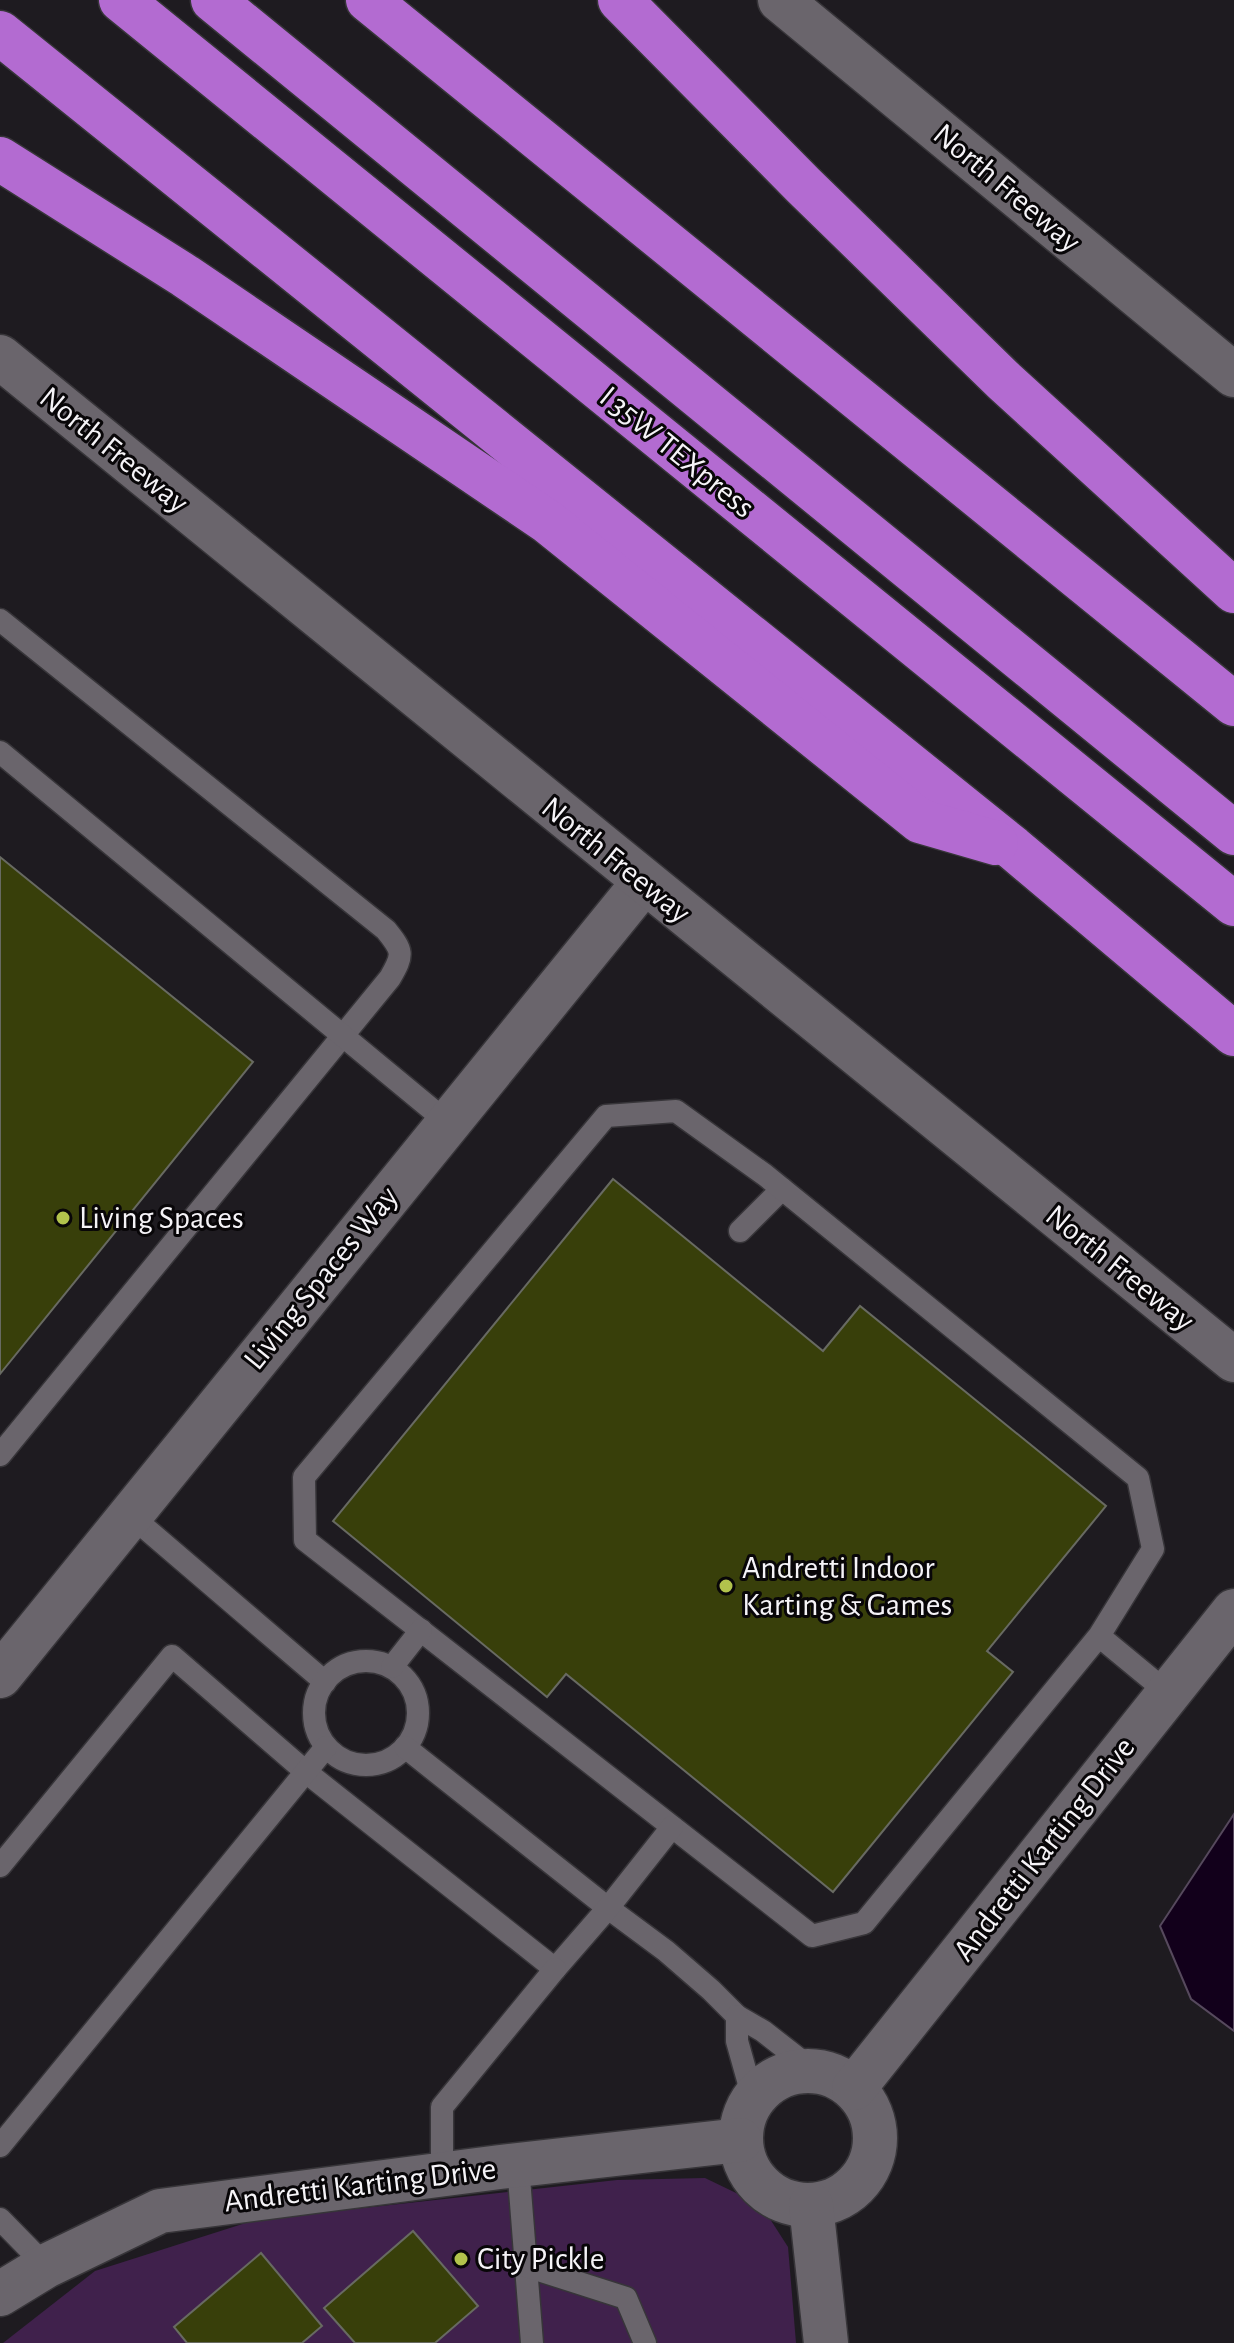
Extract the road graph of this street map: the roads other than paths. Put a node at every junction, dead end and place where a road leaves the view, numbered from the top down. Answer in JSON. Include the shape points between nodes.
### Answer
{"nodes":[{"id":1,"x":121,"y":0,"type":"edge"},
{"id":2,"x":213,"y":0,"type":"edge"},
{"id":3,"x":368,"y":0,"type":"edge"},
{"id":4,"x":620,"y":0,"type":"edge"},
{"id":5,"x":780,"y":0,"type":"edge"},
{"id":6,"x":0,"y":33,"type":"edge"},
{"id":7,"x":0,"y":159,"type":"edge"},
{"id":8,"x":0,"y":357,"type":"edge"},
{"id":9,"x":1234,"y":375,"type":"edge"},
{"id":10,"x":1234,"y":591,"type":"edge"},
{"id":11,"x":0,"y":620,"type":"edge"},
{"id":12,"x":1234,"y":704,"type":"edge"},
{"id":13,"x":0,"y":752,"type":"edge"},
{"id":14,"x":1234,"y":833,"type":"edge"},
{"id":15,"x":1013,"y":848,"type":"junction"},
{"id":16,"x":644,"y":882,"type":"junction"},
{"id":17,"x":1234,"y":904,"type":"edge"},
{"id":18,"x":1234,"y":1034,"type":"edge"},
{"id":19,"x":343,"y":1036,"type":"junction"},
{"id":20,"x":447,"y":1122,"type":"junction"},
{"id":21,"x":782,"y":1189,"type":"junction"},
{"id":22,"x":740,"y":1231,"type":"dead end"},
{"id":23,"x":1234,"y":1360,"type":"edge"},
{"id":24,"x":0,"y":1455,"type":"edge"},
{"id":25,"x":130,"y":1515,"type":"junction"},
{"id":26,"x":1234,"y":1611,"type":"edge"},
{"id":27,"x":421,"y":1630,"type":"junction"},
{"id":28,"x":1099,"y":1636,"type":"junction"},
{"id":29,"x":392,"y":1667,"type":"junction"},
{"id":30,"x":0,"y":1676,"type":"edge"},
{"id":31,"x":325,"y":1682,"type":"junction"},
{"id":32,"x":1168,"y":1693,"type":"junction"},
{"id":33,"x":326,"y":1747,"type":"junction"},
{"id":34,"x":405,"y":1747,"type":"junction"},
{"id":35,"x":306,"y":1772,"type":"junction"},
{"id":36,"x":672,"y":1827,"type":"junction"},
{"id":37,"x":0,"y":1866,"type":"edge"},
{"id":38,"x":608,"y":1908,"type":"junction"},
{"id":39,"x":555,"y":1969,"type":"junction"},
{"id":40,"x":737,"y":2016,"type":"junction"},
{"id":41,"x":813,"y":2070,"type":"junction"},
{"id":42,"x":854,"y":2088,"type":"junction"},
{"id":43,"x":753,"y":2098,"type":"junction"},
{"id":44,"x":740,"y":2140,"type":"junction"},
{"id":45,"x":0,"y":2146,"type":"edge"},
{"id":46,"x":518,"y":2165,"type":"junction"},
{"id":47,"x":442,"y":2175,"type":"junction"},
{"id":48,"x":811,"y":2205,"type":"junction"},
{"id":49,"x":0,"y":2219,"type":"edge"},
{"id":50,"x":46,"y":2266,"type":"junction"},
{"id":51,"x":526,"y":2266,"type":"junction"},
{"id":52,"x":0,"y":2294,"type":"edge"},
{"id":53,"x":532,"y":2343,"type":"edge"},
{"id":54,"x":645,"y":2343,"type":"edge"},
{"id":55,"x":826,"y":2343,"type":"edge"}],
"edges":[{"from":1,"to":17,"type":"highway","name":"I 35W TEXpress"},
{"from":2,"to":14,"type":"highway","name":"I 35W TEXpress"},
{"from":3,"to":12,"type":"highway"},
{"from":4,"to":10,"type":"highway","via":[[1004,381]]},
{"from":5,"to":9,"type":"street","name":"North Freeway"},
{"from":6,"to":15,"type":"highway"},
{"from":7,"to":15,"type":"highway","via":[[185,276],[548,522],[920,821]]},
{"from":8,"to":16,"type":"street","name":"North Freeway"},
{"from":11,"to":19,"type":"lane","via":[[393,938],[399,961]]},
{"from":13,"to":19,"type":"lane"},
{"from":15,"to":18,"type":"highway"},
{"from":16,"to":20,"type":"street","name":"Living Spaces Way"},
{"from":16,"to":23,"type":"street","name":"North Freeway"},
{"from":19,"to":20,"type":"lane"},
{"from":19,"to":24,"type":"lane"},
{"from":20,"to":25,"type":"street","name":"Living Spaces Way"},
{"from":21,"to":22,"type":"lane"},
{"from":21,"to":27,"type":"lane","via":[[676,1111],[606,1116],[304,1477],[305,1540]]},
{"from":21,"to":28,"type":"lane","via":[[1138,1478],[1153,1549]]},
{"from":25,"to":30,"type":"street","name":"Living Spaces Way"},
{"from":25,"to":31,"type":"lane"},
{"from":26,"to":32,"type":"street","name":"Andretti Karting Drive"},
{"from":27,"to":29,"type":"lane"},
{"from":27,"to":36,"type":"lane"},
{"from":28,"to":32,"type":"lane"},
{"from":28,"to":36,"type":"lane","via":[[864,1923],[812,1936]]},
{"from":29,"to":31,"type":"lane","via":[[358,1661],[342,1666]]},
{"from":29,"to":34,"type":"lane","via":[[414,1692],[418,1708]]},
{"from":31,"to":33,"type":"lane","via":[[314,1703],[314,1719]]},
{"from":32,"to":42,"type":"street","name":"Andretti Karting Drive"},
{"from":33,"to":34,"type":"lane","via":[[353,1764],[370,1765]]},
{"from":33,"to":35,"type":"lane"},
{"from":34,"to":38,"type":"lane"},
{"from":35,"to":37,"type":"lane","via":[[172,1656]]},
{"from":35,"to":39,"type":"lane"},
{"from":35,"to":45,"type":"lane"},
{"from":36,"to":38,"type":"lane"},
{"from":38,"to":39,"type":"lane"},
{"from":38,"to":40,"type":"lane","via":[[666,1951]]},
{"from":39,"to":47,"type":"lane","via":[[442,2107]]},
{"from":40,"to":41,"type":"lane"},
{"from":40,"to":43,"type":"lane","via":[[737,2041]]},
{"from":41,"to":42,"type":"street"},
{"from":41,"to":43,"type":"street","via":[[791,2072]]},
{"from":42,"to":48,"type":"street","via":[[875,2128],[870,2162],[851,2189],[832,2201]]},
{"from":43,"to":44,"type":"street"},
{"from":44,"to":46,"type":"street","name":"Andretti Karting Drive"},
{"from":44,"to":48,"type":"street","via":[[754,2180],[790,2203]]},
{"from":46,"to":47,"type":"street","name":"Andretti Karting Drive"},
{"from":46,"to":51,"type":"lane"},
{"from":47,"to":50,"type":"street","name":"Andretti Karting Drive","via":[[160,2211]]},
{"from":48,"to":55,"type":"street"},
{"from":49,"to":50,"type":"lane"},
{"from":50,"to":52,"type":"street","name":"Andretti Karting Drive"},
{"from":51,"to":53,"type":"lane"},
{"from":51,"to":54,"type":"lane","via":[[626,2298]]}]}
